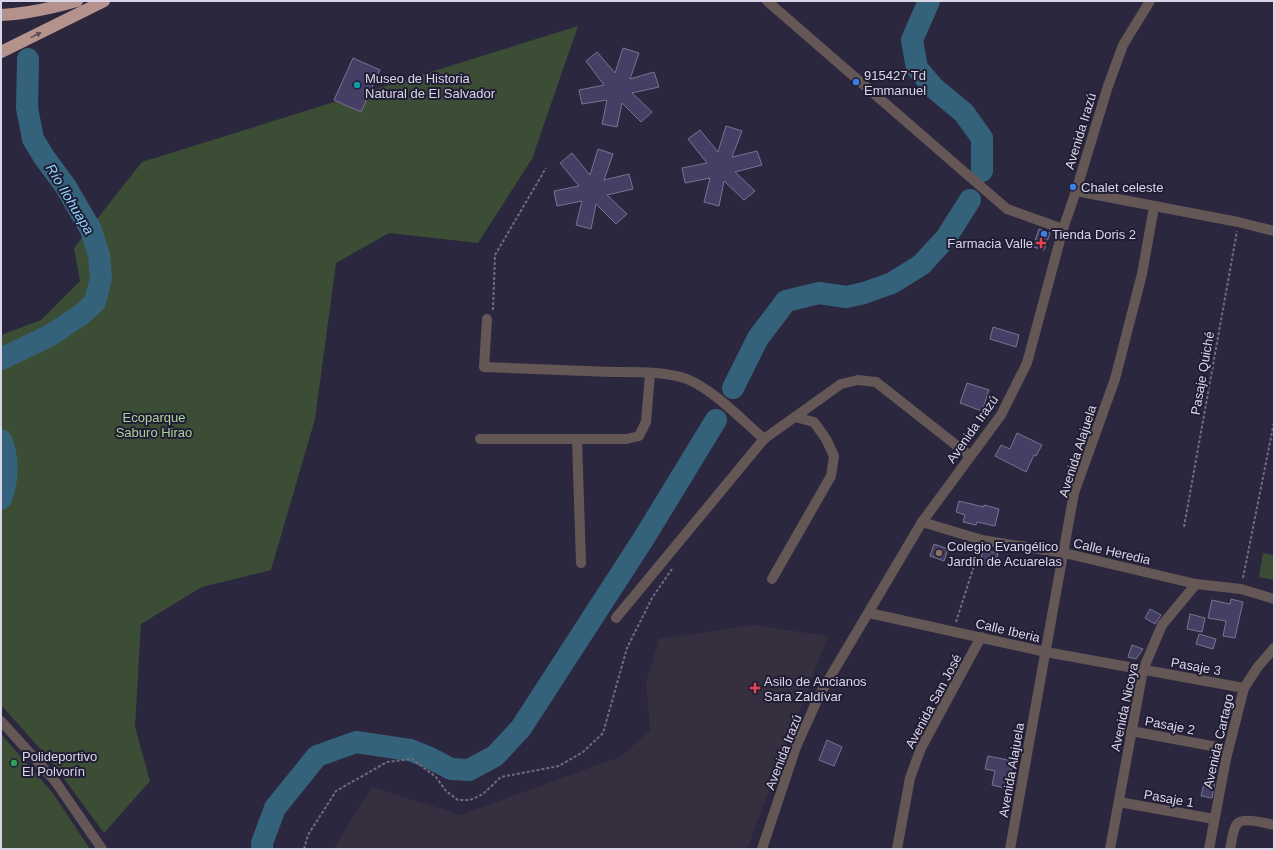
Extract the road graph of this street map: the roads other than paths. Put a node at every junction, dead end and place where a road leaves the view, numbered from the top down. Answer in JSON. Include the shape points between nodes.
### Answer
{"nodes":[{"id":1,"x":77,"y":1,"type":"edge"},
{"id":2,"x":104,"y":1,"type":"edge"},
{"id":3,"x":767,"y":1,"type":"edge"},
{"id":4,"x":1150,"y":1,"type":"edge"},
{"id":5,"x":1,"y":15,"type":"edge"},
{"id":6,"x":1,"y":52,"type":"edge"},
{"id":7,"x":1076,"y":191,"type":"junction"},
{"id":8,"x":1154,"y":206,"type":"junction"},
{"id":9,"x":1062,"y":229,"type":"junction"},
{"id":10,"x":1274,"y":231,"type":"edge"},
{"id":11,"x":487,"y":319,"type":"road end"},
{"id":12,"x":650,"y":374,"type":"junction"},
{"id":13,"x":795,"y":417,"type":"junction"},
{"id":14,"x":480,"y":439,"type":"dead end"},
{"id":15,"x":577,"y":439,"type":"junction"},
{"id":16,"x":764,"y":439,"type":"junction"},
{"id":17,"x":970,"y":456,"type":"junction"},
{"id":18,"x":922,"y":522,"type":"junction"},
{"id":19,"x":1064,"y":553,"type":"junction"},
{"id":20,"x":581,"y":563,"type":"dead end"},
{"id":21,"x":772,"y":579,"type":"dead end"},
{"id":22,"x":1196,"y":584,"type":"junction"},
{"id":23,"x":1274,"y":599,"type":"edge"},
{"id":24,"x":869,"y":613,"type":"junction"},
{"id":25,"x":616,"y":618,"type":"dead end"},
{"id":26,"x":981,"y":637,"type":"junction"},
{"id":27,"x":1274,"y":648,"type":"edge"},
{"id":28,"x":1046,"y":652,"type":"junction"},
{"id":29,"x":1143,"y":670,"type":"junction"},
{"id":30,"x":1244,"y":688,"type":"junction"},
{"id":31,"x":1,"y":721,"type":"edge"},
{"id":32,"x":1131,"y":731,"type":"junction"},
{"id":33,"x":1228,"y":749,"type":"junction"},
{"id":34,"x":1119,"y":802,"type":"junction"},
{"id":35,"x":1214,"y":819,"type":"junction"},
{"id":36,"x":1274,"y":825,"type":"edge"},
{"id":37,"x":102,"y":849,"type":"edge"},
{"id":38,"x":762,"y":849,"type":"edge"},
{"id":39,"x":897,"y":849,"type":"edge"},
{"id":40,"x":1010,"y":849,"type":"edge"},
{"id":41,"x":1110,"y":849,"type":"edge"},
{"id":42,"x":1209,"y":849,"type":"edge"},
{"id":43,"x":1230,"y":849,"type":"edge"}],
"edges":[{"from":1,"to":5,"type":"highway","via":[[29,13]]},
{"from":6,"to":2,"type":"highway","one_way":true},
{"from":3,"to":9,"type":"street","via":[[1007,209]]},
{"from":4,"to":7,"type":"street","name":"Avenida Irazú","via":[[1124,45],[1108,86]]},
{"from":7,"to":8,"type":"street"},
{"from":7,"to":9,"type":"street","name":"Avenida Irazú"},
{"from":8,"to":10,"type":"street"},
{"from":8,"to":19,"type":"street","name":"Avenida Alajuela","via":[[1142,274],[1115,379],[1074,493]]},
{"from":9,"to":17,"type":"street","name":"Avenida Irazú","via":[[1026,363],[1001,415]]},
{"from":11,"to":12,"type":"street","via":[[484,367]]},
{"from":12,"to":15,"type":"street","via":[[646,422],[639,436],[627,439]]},
{"from":12,"to":16,"type":"street","via":[[682,378],[705,390]]},
{"from":13,"to":16,"type":"street"},
{"from":13,"to":17,"type":"street","via":[[842,384],[858,380],[876,382]]},
{"from":13,"to":21,"type":"street","via":[[814,422],[834,456],[831,476]]},
{"from":14,"to":15,"type":"street"},
{"from":15,"to":20,"type":"street"},
{"from":16,"to":25,"type":"street"},
{"from":17,"to":18,"type":"street","name":"Avenida Irazú"},
{"from":18,"to":19,"type":"street","name":"Calle Heredia","via":[[982,540]]},
{"from":18,"to":24,"type":"street","name":"Avenida Irazú"},
{"from":19,"to":22,"type":"street","name":"Calle Heredia"},
{"from":19,"to":28,"type":"street","name":"Avenida Alajuela"},
{"from":22,"to":23,"type":"street","name":"Calle Heredia","via":[[1241,589]]},
{"from":22,"to":29,"type":"street","name":"Avenida Nicoya","via":[[1162,625]]},
{"from":24,"to":26,"type":"street","name":"Calle Iberia"},
{"from":24,"to":38,"type":"street","name":"Avenida Irazú","via":[[820,694],[799,740]]},
{"from":26,"to":28,"type":"street","name":"Calle Iberia"},
{"from":26,"to":39,"type":"street","name":"Avenida San José","via":[[921,748],[910,778]]},
{"from":27,"to":30,"type":"street","name":"Avenida Cartago"},
{"from":28,"to":29,"type":"street","name":"Calle Iberia"},
{"from":28,"to":40,"type":"street","name":"Avenida Alajuela"},
{"from":29,"to":30,"type":"street","name":"Pasaje 3"},
{"from":29,"to":32,"type":"street","name":"Avenida Nicoya"},
{"from":30,"to":33,"type":"street","name":"Avenida Cartago"},
{"from":31,"to":37,"type":"street","via":[[54,781]]},
{"from":32,"to":33,"type":"street","name":"Pasaje 2"},
{"from":32,"to":34,"type":"street","name":"Avenida Nicoya"},
{"from":33,"to":35,"type":"street","name":"Avenida Cartago"},
{"from":34,"to":35,"type":"street","name":"Pasaje 1"},
{"from":34,"to":41,"type":"street","name":"Avenida Nicoya"},
{"from":35,"to":42,"type":"street","name":"Avenida Cartago"},
{"from":36,"to":43,"type":"street","via":[[1243,820],[1237,823]]}]}
